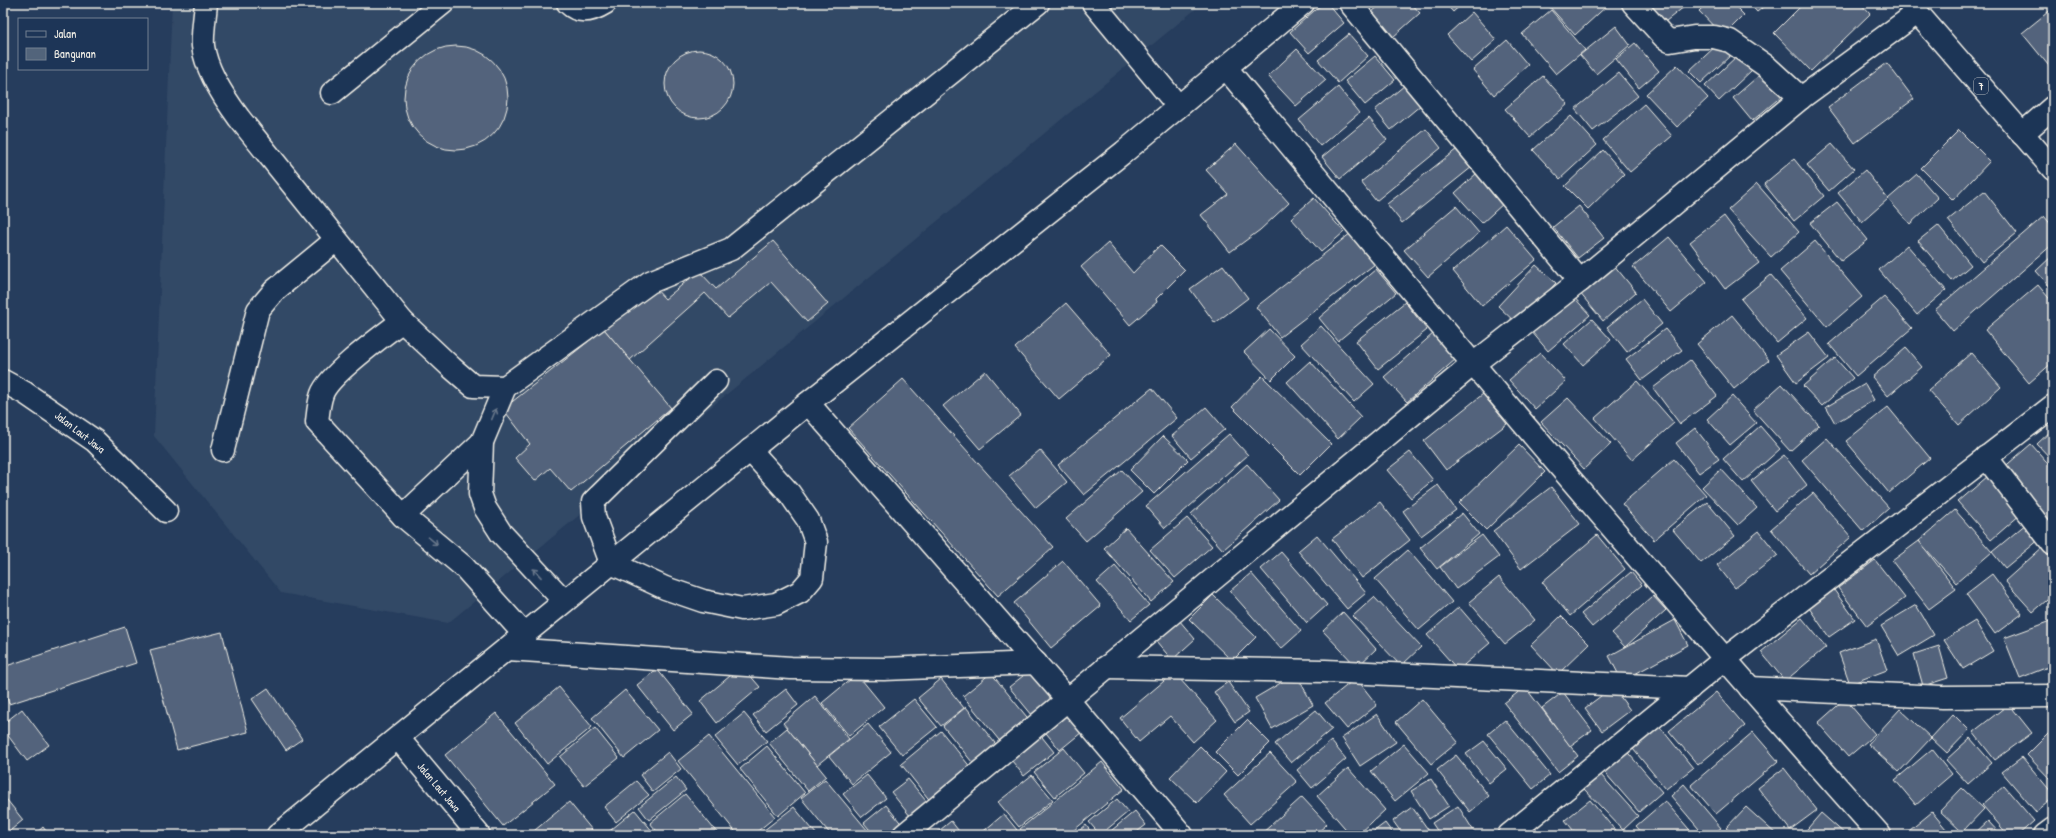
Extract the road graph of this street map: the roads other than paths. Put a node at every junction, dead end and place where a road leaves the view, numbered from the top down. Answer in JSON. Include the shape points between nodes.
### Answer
{"nodes":[{"id":1,"x":206,"y":3,"type":"edge"},
{"id":2,"x":443,"y":3,"type":"edge"},
{"id":3,"x":568,"y":3,"type":"edge"},
{"id":4,"x":605,"y":3,"type":"edge"},
{"id":5,"x":1038,"y":3,"type":"edge"},
{"id":6,"x":1093,"y":3,"type":"edge"},
{"id":7,"x":1350,"y":3,"type":"edge"},
{"id":8,"x":1633,"y":3,"type":"edge"},
{"id":9,"x":1293,"y":6,"type":"edge"},
{"id":10,"x":1913,"y":8,"type":"edge"},
{"id":11,"x":1226,"y":68,"type":"junction"},
{"id":12,"x":332,"y":93,"type":"dead end"},
{"id":13,"x":1801,"y":98,"type":"junction"},
{"id":14,"x":1178,"y":106,"type":"junction"},
{"id":15,"x":2053,"y":107,"type":"edge"},
{"id":16,"x":2022,"y":134,"type":"junction"},
{"id":17,"x":2053,"y":169,"type":"edge"},
{"id":18,"x":336,"y":240,"type":"junction"},
{"id":19,"x":1580,"y":281,"type":"junction"},
{"id":20,"x":402,"y":321,"type":"junction"},
{"id":21,"x":1472,"y":365,"type":"junction"},
{"id":22,"x":3,"y":381,"type":"edge"},
{"id":23,"x":716,"y":381,"type":"dead end"},
{"id":24,"x":505,"y":387,"type":"junction"},
{"id":25,"x":808,"y":403,"type":"junction"},
{"id":26,"x":2053,"y":406,"type":"edge"},
{"id":27,"x":482,"y":442,"type":"junction"},
{"id":28,"x":223,"y":450,"type":"dead end"},
{"id":29,"x":750,"y":450,"type":"junction"},
{"id":30,"x":1986,"y":457,"type":"junction"},
{"id":31,"x":166,"y":511,"type":"dead end"},
{"id":32,"x":403,"y":516,"type":"junction"},
{"id":33,"x":2053,"y":544,"type":"edge"},
{"id":34,"x":611,"y":563,"type":"junction"},
{"id":35,"x":564,"y":601,"type":"junction"},
{"id":36,"x":525,"y":635,"type":"junction"},
{"id":37,"x":508,"y":649,"type":"junction"},
{"id":38,"x":1725,"y":659,"type":"junction"},
{"id":39,"x":1036,"y":663,"type":"junction"},
{"id":40,"x":1106,"y":667,"type":"junction"},
{"id":41,"x":1690,"y":688,"type":"junction"},
{"id":42,"x":1750,"y":688,"type":"junction"},
{"id":43,"x":2053,"y":696,"type":"edge"},
{"id":44,"x":1067,"y":699,"type":"junction"},
{"id":45,"x":398,"y":738,"type":"junction"},
{"id":46,"x":2053,"y":829,"type":"edge"},
{"id":47,"x":278,"y":835,"type":"edge"},
{"id":48,"x":479,"y":835,"type":"edge"},
{"id":49,"x":904,"y":835,"type":"edge"},
{"id":50,"x":1182,"y":835,"type":"edge"},
{"id":51,"x":1509,"y":835,"type":"edge"},
{"id":52,"x":1880,"y":835,"type":"edge"},
{"id":53,"x":2045,"y":835,"type":"edge"}],
"edges":[{"from":1,"to":18,"type":"main road","via":[[203,47],[211,71],[224,96]]},
{"from":2,"to":12,"type":"main road"},
{"from":3,"to":4,"type":"main road","via":[[573,8],[584,10]]},
{"from":5,"to":24,"type":"main road","via":[[731,249],[650,282]]},
{"from":6,"to":14,"type":"main road"},
{"from":7,"to":19,"type":"main road"},
{"from":8,"to":13,"type":"main road","via":[[1670,41],[1694,37],[1714,37],[1730,41],[1766,66]]},
{"from":9,"to":11,"type":"main road"},
{"from":10,"to":13,"type":"main road"},
{"from":10,"to":16,"type":"main road","number":"7"},
{"from":11,"to":14,"type":"main road"},
{"from":11,"to":21,"type":"main road"},
{"from":13,"to":19,"type":"main road"},
{"from":14,"to":25,"type":"main road","via":[[1124,152]]},
{"from":15,"to":16,"type":"main road"},
{"from":16,"to":17,"type":"main road","number":"7"},
{"from":18,"to":20,"type":"main road"},
{"from":18,"to":28,"type":"main road","via":[[274,291],[258,310]]},
{"from":19,"to":21,"type":"main road"},
{"from":20,"to":24,"type":"main road","via":[[473,386]]},
{"from":20,"to":32,"type":"main road","via":[[337,374],[322,393],[317,422]]},
{"from":21,"to":38,"type":"main road"},
{"from":21,"to":40,"type":"main road"},
{"from":22,"to":31,"type":"main road","name":"Jalan Laut Jawa","via":[[95,441]]},
{"from":23,"to":34,"type":"main road","via":[[593,502],[594,517]]},
{"from":27,"to":24,"type":"main road","one_way":true},
{"from":25,"to":29,"type":"main road"},
{"from":25,"to":39,"type":"main road"},
{"from":26,"to":30,"type":"main road"},
{"from":27,"to":32,"type":"main road"},
{"from":35,"to":27,"type":"main road","one_way":true,"via":[[501,533],[485,508],[480,494]]},
{"from":29,"to":34,"type":"main road"},
{"from":29,"to":34,"type":"main road","via":[[790,494],[808,520],[816,542],[812,578],[800,592],[776,604],[742,609],[703,601],[665,588]]},
{"from":30,"to":33,"type":"main road"},
{"from":30,"to":38,"type":"main road"},
{"from":32,"to":36,"type":"main road","one_way":true,"via":[[464,567]]},
{"from":34,"to":35,"type":"main road"},
{"from":35,"to":36,"type":"main road"},
{"from":36,"to":37,"type":"main road"},
{"from":37,"to":39,"type":"main road","via":[[791,668],[884,670]]},
{"from":37,"to":45,"type":"main road"},
{"from":38,"to":41,"type":"main road"},
{"from":38,"to":42,"type":"main road"},
{"from":39,"to":44,"type":"main road"},
{"from":40,"to":41,"type":"main road","via":[[1325,671]]},
{"from":40,"to":44,"type":"main road"},
{"from":41,"to":51,"type":"main road"},
{"from":42,"to":43,"type":"main road","via":[[1942,697]]},
{"from":42,"to":52,"type":"main road"},
{"from":44,"to":49,"type":"main road"},
{"from":44,"to":50,"type":"main road"},
{"from":45,"to":47,"type":"main road"},
{"from":45,"to":48,"type":"main road","name":"Jalan Laut Jawa"},
{"from":46,"to":53,"type":"main road"}]}
